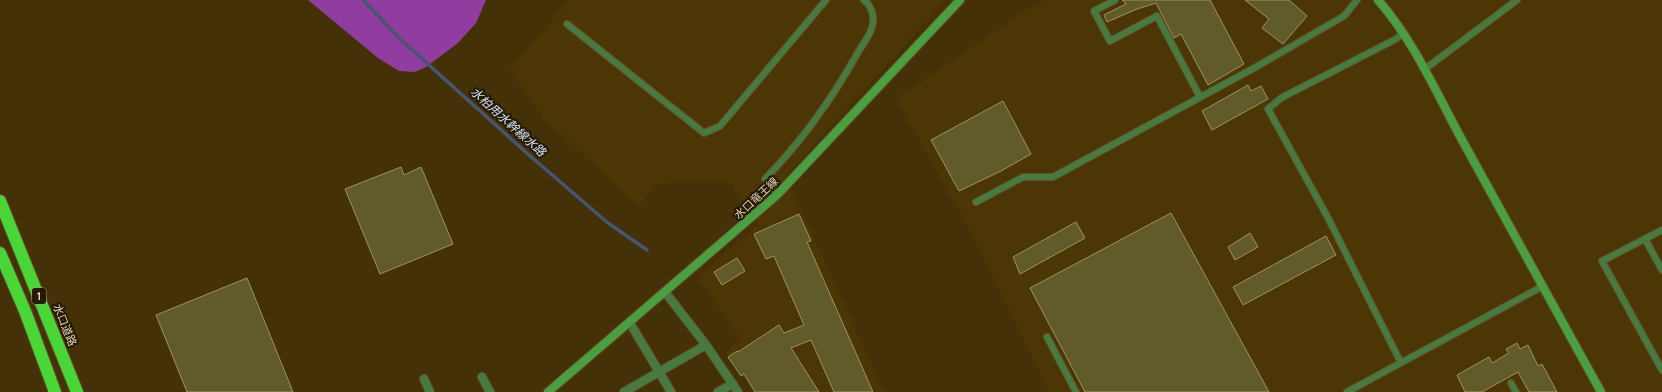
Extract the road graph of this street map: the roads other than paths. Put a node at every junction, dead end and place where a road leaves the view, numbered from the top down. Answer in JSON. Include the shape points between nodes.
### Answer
{"nodes":[{"id":1,"x":826,"y":0,"type":"edge"},
{"id":2,"x":864,"y":0,"type":"edge"},
{"id":3,"x":960,"y":0,"type":"edge"},
{"id":4,"x":1115,"y":0,"type":"edge"},
{"id":5,"x":1357,"y":0,"type":"edge"},
{"id":6,"x":1378,"y":0,"type":"edge"},
{"id":7,"x":1517,"y":0,"type":"edge"},
{"id":8,"x":566,"y":24,"type":"dead end"},
{"id":9,"x":1403,"y":33,"type":"junction"},
{"id":10,"x":1424,"y":69,"type":"junction"},
{"id":11,"x":1200,"y":97,"type":"junction"},
{"id":12,"x":777,"y":195,"type":"junction"},
{"id":13,"x":0,"y":201,"type":"edge"},
{"id":14,"x":976,"y":202,"type":"dead end"},
{"id":15,"x":1662,"y":230,"type":"edge"},
{"id":16,"x":1645,"y":239,"type":"junction"},
{"id":17,"x":0,"y":253,"type":"edge"},
{"id":18,"x":1662,"y":270,"type":"edge"},
{"id":19,"x":1543,"y":286,"type":"junction"},
{"id":20,"x":665,"y":292,"type":"junction"},
{"id":21,"x":630,"y":323,"type":"junction"},
{"id":22,"x":1047,"y":337,"type":"dead end"},
{"id":23,"x":706,"y":344,"type":"junction"},
{"id":24,"x":1401,"y":362,"type":"junction"},
{"id":25,"x":1662,"y":370,"type":"edge"},
{"id":26,"x":659,"y":372,"type":"junction"},
{"id":27,"x":482,"y":377,"type":"dead end"},
{"id":28,"x":424,"y":379,"type":"dead end"},
{"id":29,"x":1511,"y":382,"type":"dead end"},
{"id":30,"x":732,"y":384,"type":"junction"},
{"id":31,"x":55,"y":392,"type":"edge"},
{"id":32,"x":77,"y":392,"type":"edge"},
{"id":33,"x":430,"y":392,"type":"edge"},
{"id":34,"x":490,"y":392,"type":"edge"},
{"id":35,"x":548,"y":392,"type":"edge"},
{"id":36,"x":624,"y":392,"type":"edge"},
{"id":37,"x":671,"y":392,"type":"edge"},
{"id":38,"x":718,"y":392,"type":"edge"},
{"id":39,"x":738,"y":392,"type":"edge"},
{"id":40,"x":1076,"y":392,"type":"edge"},
{"id":41,"x":1347,"y":392,"type":"edge"},
{"id":42,"x":1516,"y":392,"type":"edge"},
{"id":43,"x":1601,"y":392,"type":"edge"}],
"edges":[{"from":1,"to":8,"type":"lane","via":[[720,126],[704,133]]},
{"from":2,"to":12,"type":"lane","via":[[874,14],[872,27],[851,65],[808,128],[791,152],[765,179]]},
{"from":3,"to":12,"type":"main road","name":"水口竜王線"},
{"from":4,"to":11,"type":"lane","via":[[1094,11],[1110,41],[1157,16]]},
{"from":5,"to":11,"type":"lane","via":[[1344,16]]},
{"from":6,"to":9,"type":"main road"},
{"from":7,"to":10,"type":"lane"},
{"from":9,"to":10,"type":"main road"},
{"from":9,"to":24,"type":"lane","via":[[1396,39],[1281,98],[1268,109],[1328,216]]},
{"from":10,"to":19,"type":"main road"},
{"from":11,"to":14,"type":"lane","via":[[1053,177],[1023,177]]},
{"from":12,"to":20,"type":"main road","name":"水口竜王線"},
{"from":13,"to":32,"type":"highway","name":"水口道路","number":"1"},
{"from":15,"to":16,"type":"lane"},
{"from":16,"to":18,"type":"lane"},
{"from":16,"to":25,"type":"lane","via":[[1602,261]]},
{"from":17,"to":31,"type":"highway","number":"1"},
{"from":19,"to":24,"type":"lane"},
{"from":19,"to":43,"type":"main road"},
{"from":20,"to":21,"type":"main road","name":"水口竜王線"},
{"from":20,"to":23,"type":"street"},
{"from":21,"to":26,"type":"street"},
{"from":21,"to":35,"type":"main road","name":"水口竜王線"},
{"from":22,"to":40,"type":"lane"},
{"from":23,"to":26,"type":"street"},
{"from":23,"to":30,"type":"street"},
{"from":24,"to":41,"type":"lane"},
{"from":26,"to":36,"type":"street"},
{"from":26,"to":37,"type":"street"},
{"from":27,"to":34,"type":"street"},
{"from":28,"to":33,"type":"street"},
{"from":29,"to":42,"type":"lane"},
{"from":30,"to":38,"type":"street"},
{"from":30,"to":39,"type":"street"}]}
